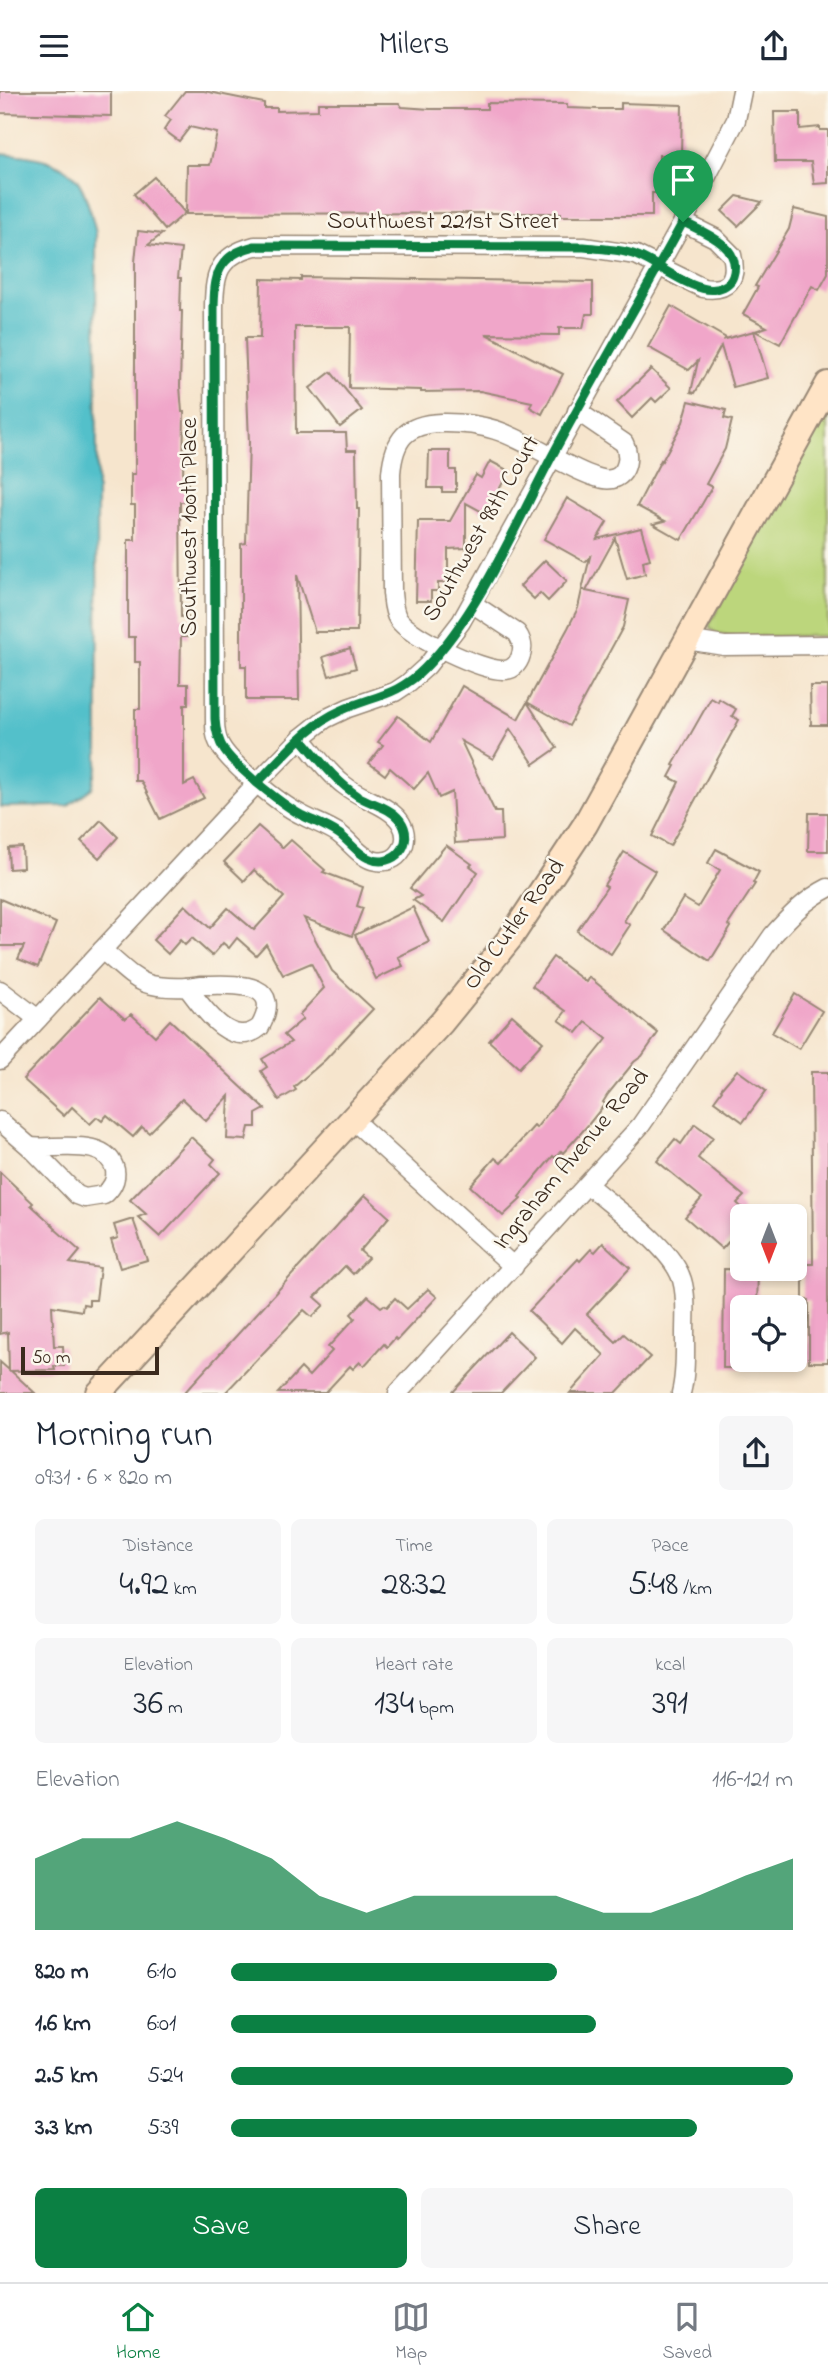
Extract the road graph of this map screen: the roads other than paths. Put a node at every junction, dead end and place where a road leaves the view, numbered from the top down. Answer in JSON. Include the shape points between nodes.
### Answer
{"nodes":[{"id":1,"x":742,"y":91,"type":"edge"},
{"id":2,"x":683,"y":222,"type":"junction"},
{"id":3,"x":227,"y":259,"type":"joint"},
{"id":4,"x":659,"y":266,"type":"junction"},
{"id":5,"x":828,"y":384,"type":"edge"},
{"id":6,"x":577,"y":411,"type":"junction"},
{"id":7,"x":551,"y":457,"type":"junction"},
{"id":8,"x":473,"y":604,"type":"junction"},
{"id":9,"x":687,"y":640,"type":"junction"},
{"id":10,"x":828,"y":645,"type":"edge"},
{"id":11,"x":441,"y":649,"type":"junction"},
{"id":12,"x":301,"y":738,"type":"junction"},
{"id":13,"x":257,"y":783,"type":"junction"},
{"id":14,"x":828,"y":888,"type":"edge"},
{"id":15,"x":102,"y":950,"type":"junction"},
{"id":16,"x":187,"y":987,"type":"dead end"},
{"id":17,"x":0,"y":991,"type":"edge"},
{"id":18,"x":38,"y":1019,"type":"junction"},
{"id":19,"x":0,"y":1061,"type":"edge"},
{"id":20,"x":353,"y":1120,"type":"junction"},
{"id":21,"x":0,"y":1121,"type":"edge"},
{"id":22,"x":30,"y":1146,"type":"dead end"},
{"id":23,"x":588,"y":1185,"type":"junction"},
{"id":24,"x":513,"y":1267,"type":"junction"},
{"id":25,"x":99,"y":1393,"type":"edge"},
{"id":26,"x":398,"y":1393,"type":"edge"},
{"id":27,"x":681,"y":1393,"type":"edge"}],
"edges":[{"from":1,"to":2,"type":"street","name":"Southwest 98th Court","via":[[736,120]]},
{"from":2,"to":4,"type":"street","name":"Southwest 98th Court"},
{"from":2,"to":4,"type":"street","name":"Southwest 221st Street","via":[[726,247],[734,263],[732,280],[718,289],[703,288]]},
{"from":3,"to":4,"type":"street","name":"Southwest 221st Street","via":[[242,249],[269,246],[584,247],[636,255]]},
{"from":3,"to":13,"type":"street","name":"Southwest 100th Place","via":[[214,284],[215,730],[221,748]]},
{"from":4,"to":6,"type":"street","name":"Southwest 98th Court"},
{"from":5,"to":9,"type":"street","name":"Old Cutler Road"},
{"from":6,"to":7,"type":"street","name":"Southwest 98th Court"},
{"from":6,"to":7,"type":"street","via":[[624,443],[629,457],[623,473],[604,479]]},
{"from":7,"to":8,"type":"street","name":"Southwest 98th Court"},
{"from":7,"to":11,"type":"street","via":[[498,429],[471,424],[420,426],[399,441],[391,473],[393,608],[408,629]]},
{"from":8,"to":11,"type":"street","name":"Southwest 98th Court"},
{"from":8,"to":11,"type":"street","via":[[517,633],[522,646],[520,661],[507,670],[496,670]]},
{"from":9,"to":10,"type":"street","via":[[724,646]]},
{"from":9,"to":20,"type":"street","name":"Old Cutler Road","via":[[585,825],[526,917],[442,1022]]},
{"from":11,"to":12,"type":"street","name":"Southwest 98th Court","via":[[395,692],[334,714]]},
{"from":12,"to":13,"type":"street","name":"Southwest 98th Court"},
{"from":12,"to":13,"type":"street","name":"Southwest 100th Place","via":[[339,781],[400,820],[405,839],[397,857],[367,858],[341,835],[298,813]]},
{"from":13,"to":15,"type":"street","name":"Southwest 98th Court"},
{"from":14,"to":23,"type":"street","name":"Ingraham Avenue Road","via":[[799,908],[763,947],[654,1107]]},
{"from":15,"to":16,"type":"street","via":[[141,982],[163,988]]},
{"from":15,"to":18,"type":"street","name":"Southwest 98th Court"},
{"from":17,"to":18,"type":"street"},
{"from":18,"to":19,"type":"street","name":"Southwest 98th Court"},
{"from":20,"to":24,"type":"street"},
{"from":20,"to":25,"type":"street","name":"Old Cutler Road"},
{"from":21,"to":22,"type":"street"},
{"from":23,"to":24,"type":"street","name":"Ingraham Avenue Road"},
{"from":23,"to":27,"type":"street","via":[[660,1247],[681,1277],[685,1315]]},
{"from":24,"to":26,"type":"street","name":"Ingraham Avenue Road"}]}
